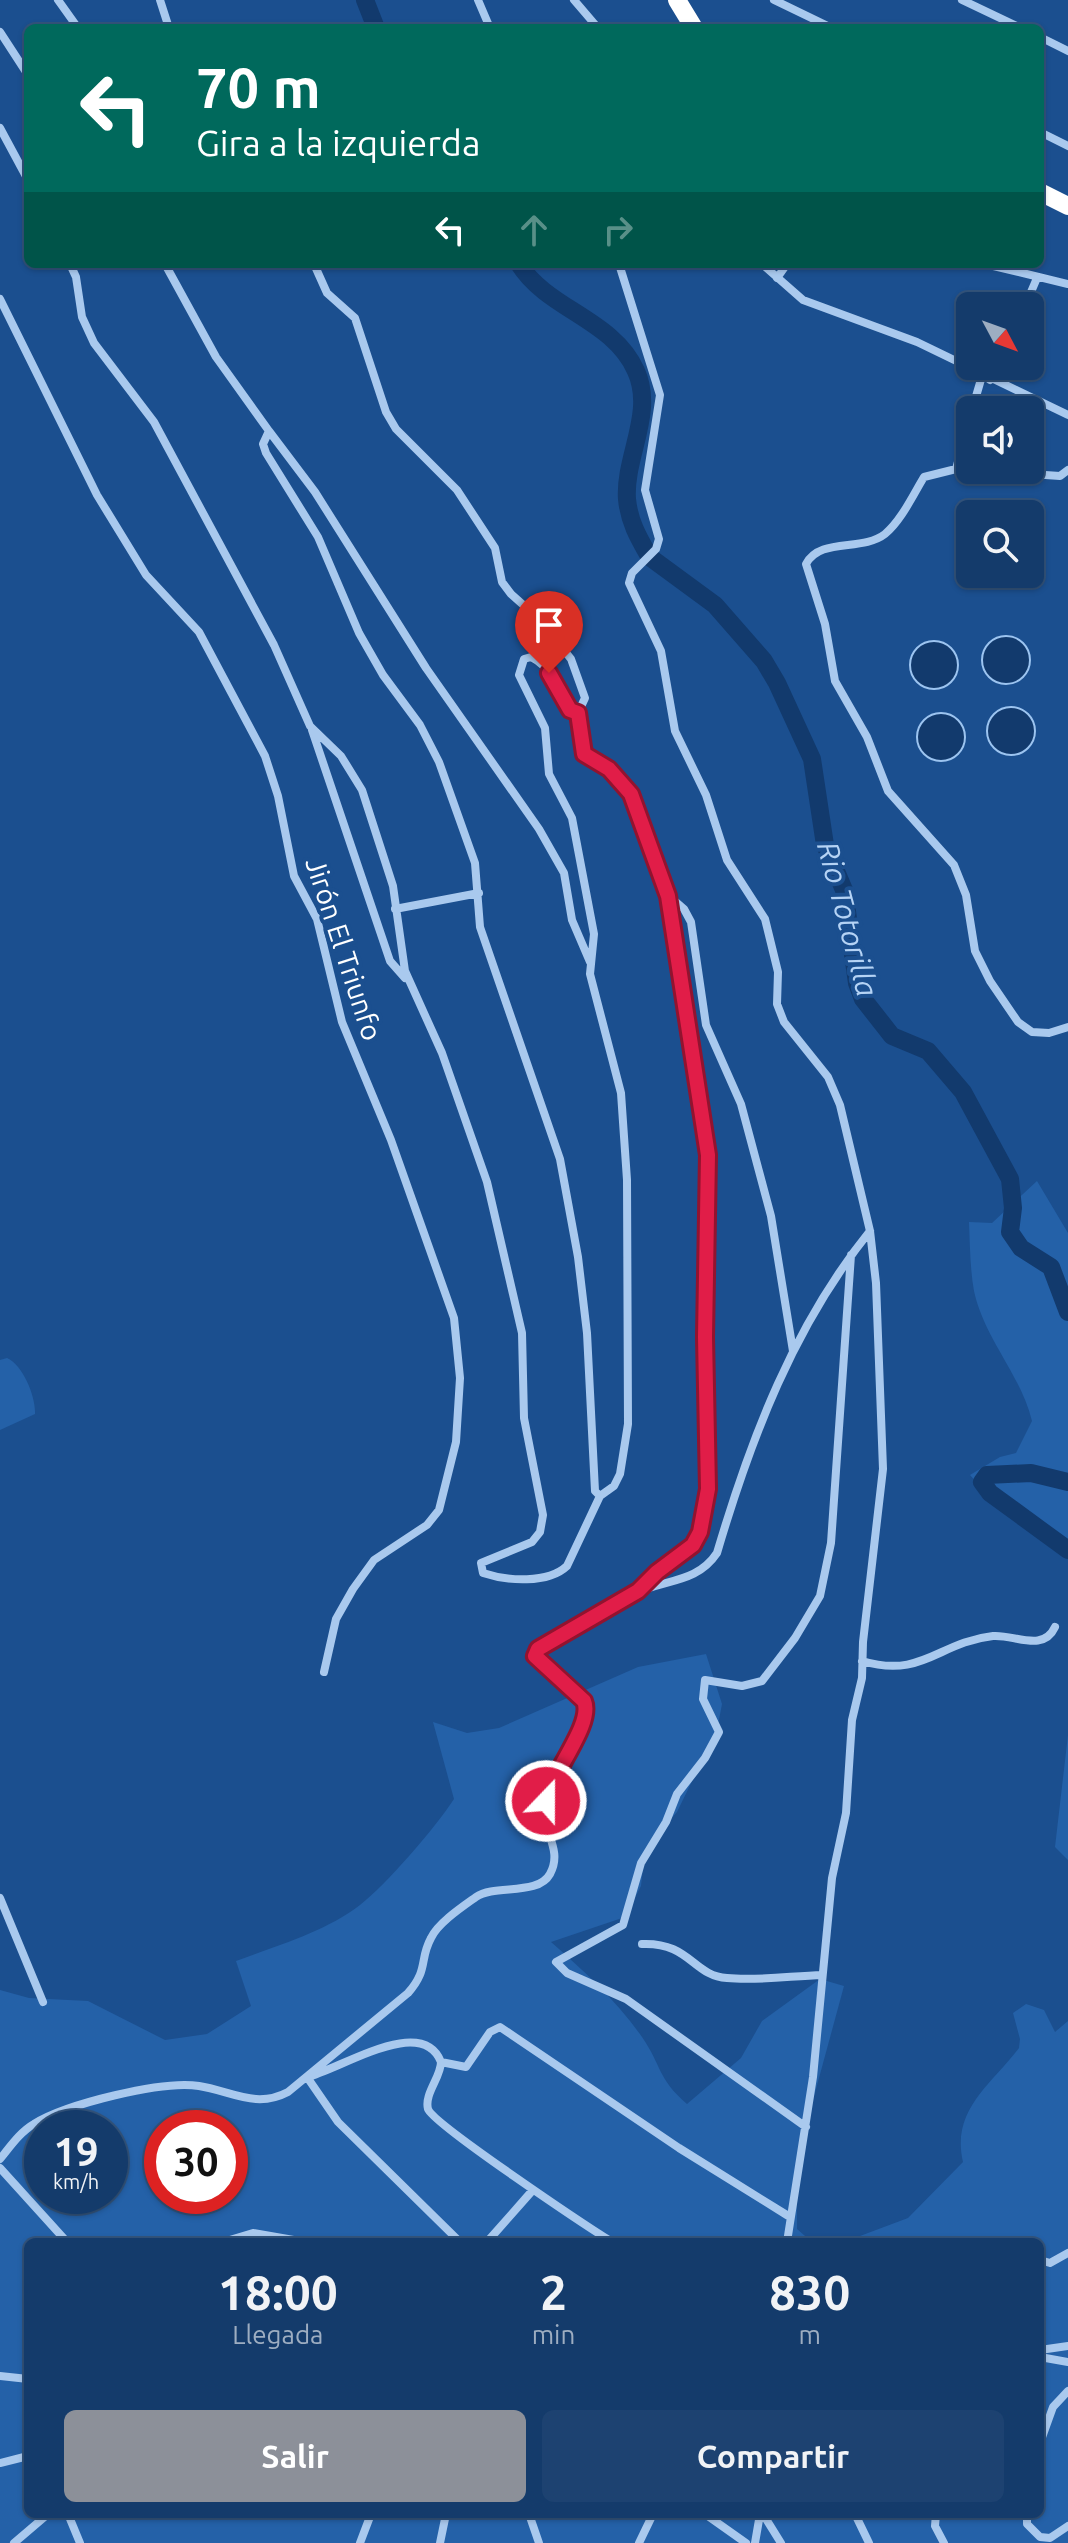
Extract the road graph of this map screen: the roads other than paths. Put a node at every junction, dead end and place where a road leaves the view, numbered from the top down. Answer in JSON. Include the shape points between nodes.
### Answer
{"nodes":[{"id":1,"x":58,"y":0,"type":"edge"},
{"id":2,"x":160,"y":0,"type":"edge"},
{"id":3,"x":478,"y":0,"type":"edge"},
{"id":4,"x":574,"y":0,"type":"edge"},
{"id":5,"x":677,"y":0,"type":"edge"},
{"id":6,"x":774,"y":0,"type":"edge"},
{"id":7,"x":962,"y":0,"type":"edge"},
{"id":8,"x":75,"y":24,"type":"edge"},
{"id":9,"x":168,"y":24,"type":"edge"},
{"id":10,"x":488,"y":24,"type":"edge"},
{"id":11,"x":595,"y":24,"type":"edge"},
{"id":12,"x":692,"y":24,"type":"edge"},
{"id":13,"x":824,"y":24,"type":"edge"},
{"id":14,"x":1013,"y":24,"type":"edge"},
{"id":15,"x":0,"y":32,"type":"edge"},
{"id":16,"x":1044,"y":39,"type":"edge"},
{"id":17,"x":1068,"y":51,"type":"edge"},
{"id":18,"x":24,"y":69,"type":"edge"},
{"id":19,"x":0,"y":128,"type":"edge"},
{"id":20,"x":1044,"y":134,"type":"edge"},
{"id":21,"x":1068,"y":146,"type":"edge"},
{"id":22,"x":24,"y":173,"type":"edge"},
{"id":23,"x":1044,"y":194,"type":"edge"},
{"id":24,"x":1068,"y":206,"type":"edge"},
{"id":25,"x":72,"y":268,"type":"edge"},
{"id":26,"x":167,"y":268,"type":"edge"},
{"id":27,"x":316,"y":268,"type":"edge"},
{"id":28,"x":620,"y":268,"type":"edge"},
{"id":29,"x":766,"y":268,"type":"edge"},
{"id":30,"x":784,"y":268,"type":"edge"},
{"id":31,"x":1000,"y":268,"type":"edge"},
{"id":32,"x":777,"y":278,"type":"junction"},
{"id":33,"x":1037,"y":278,"type":"junction"},
{"id":34,"x":1068,"y":284,"type":"edge"},
{"id":35,"x":1031,"y":292,"type":"edge"},
{"id":36,"x":0,"y":299,"type":"edge"},
{"id":37,"x":956,"y":362,"type":"edge"},
{"id":38,"x":990,"y":380,"type":"edge"},
{"id":39,"x":1068,"y":415,"type":"edge"},
{"id":40,"x":269,"y":431,"type":"junction"},
{"id":41,"x":956,"y":469,"type":"edge"},
{"id":42,"x":1068,"y":470,"type":"edge"},
{"id":43,"x":1044,"y":475,"type":"edge"},
{"id":44,"x":578,"y":713,"type":"junction"},
{"id":45,"x":310,"y":726,"type":"junction"},
{"id":46,"x":479,"y":893,"type":"junction"},
{"id":47,"x":668,"y":896,"type":"junction"},
{"id":48,"x":395,"y":909,"type":"junction"},
{"id":49,"x":590,"y":962,"type":"junction"},
{"id":50,"x":410,"y":985,"type":"junction"},
{"id":51,"x":1068,"y":1027,"type":"edge"},
{"id":52,"x":870,"y":1231,"type":"junction"},
{"id":53,"x":851,"y":1254,"type":"junction"},
{"id":54,"x":793,"y":1352,"type":"junction"},
{"id":55,"x":600,"y":1496,"type":"junction"},
{"id":56,"x":638,"y":1591,"type":"junction"},
{"id":57,"x":1055,"y":1627,"type":"dead end"},
{"id":58,"x":862,"y":1661,"type":"junction"},
{"id":59,"x":324,"y":1672,"type":"dead end"},
{"id":60,"x":0,"y":1898,"type":"edge"},
{"id":61,"x":642,"y":1944,"type":"dead end"},
{"id":62,"x":822,"y":1975,"type":"junction"},
{"id":63,"x":43,"y":2002,"type":"dead end"},
{"id":64,"x":441,"y":2062,"type":"junction"},
{"id":65,"x":307,"y":2077,"type":"junction"},
{"id":66,"x":806,"y":2127,"type":"junction"},
{"id":67,"x":0,"y":2159,"type":"edge"},
{"id":68,"x":0,"y":2168,"type":"edge"},
{"id":69,"x":532,"y":2191,"type":"junction"},
{"id":70,"x":790,"y":2217,"type":"junction"},
{"id":71,"x":63,"y":2238,"type":"edge"},
{"id":72,"x":236,"y":2238,"type":"edge"},
{"id":73,"x":282,"y":2238,"type":"edge"},
{"id":74,"x":456,"y":2238,"type":"edge"},
{"id":75,"x":491,"y":2238,"type":"edge"},
{"id":76,"x":606,"y":2238,"type":"edge"},
{"id":77,"x":787,"y":2238,"type":"edge"},
{"id":78,"x":1068,"y":2253,"type":"edge"},
{"id":79,"x":1044,"y":2261,"type":"edge"},
{"id":80,"x":1068,"y":2346,"type":"edge"},
{"id":81,"x":1044,"y":2349,"type":"edge"},
{"id":82,"x":1044,"y":2358,"type":"edge"},
{"id":83,"x":1068,"y":2362,"type":"edge"},
{"id":84,"x":0,"y":2376,"type":"edge"},
{"id":85,"x":24,"y":2379,"type":"edge"},
{"id":86,"x":1068,"y":2391,"type":"edge"},
{"id":87,"x":1044,"y":2432,"type":"edge"},
{"id":88,"x":24,"y":2457,"type":"edge"},
{"id":89,"x":0,"y":2463,"type":"edge"},
{"id":90,"x":43,"y":2518,"type":"edge"},
{"id":91,"x":70,"y":2518,"type":"edge"},
{"id":92,"x":369,"y":2518,"type":"edge"},
{"id":93,"x":444,"y":2518,"type":"edge"},
{"id":94,"x":530,"y":2518,"type":"edge"},
{"id":95,"x":651,"y":2518,"type":"edge"},
{"id":96,"x":711,"y":2518,"type":"edge"},
{"id":97,"x":760,"y":2518,"type":"edge"},
{"id":98,"x":764,"y":2518,"type":"edge"},
{"id":99,"x":857,"y":2518,"type":"edge"},
{"id":100,"x":936,"y":2518,"type":"edge"},
{"id":101,"x":1027,"y":2518,"type":"edge"},
{"id":102,"x":1068,"y":2526,"type":"edge"},
{"id":103,"x":14,"y":2543,"type":"edge"},
{"id":104,"x":80,"y":2543,"type":"edge"},
{"id":105,"x":360,"y":2543,"type":"edge"},
{"id":106,"x":440,"y":2543,"type":"edge"},
{"id":107,"x":539,"y":2543,"type":"edge"},
{"id":108,"x":639,"y":2543,"type":"edge"},
{"id":109,"x":746,"y":2543,"type":"edge"},
{"id":110,"x":755,"y":2543,"type":"edge"},
{"id":111,"x":781,"y":2543,"type":"edge"},
{"id":112,"x":869,"y":2543,"type":"edge"},
{"id":113,"x":944,"y":2543,"type":"edge"}],
"edges":[{"from":1,"to":8,"type":"street"},
{"from":2,"to":9,"type":"street"},
{"from":3,"to":10,"type":"street"},
{"from":4,"to":11,"type":"street"},
{"from":5,"to":12,"type":"highway"},
{"from":6,"to":13,"type":"street"},
{"from":7,"to":14,"type":"street"},
{"from":15,"to":18,"type":"street"},
{"from":16,"to":17,"type":"street"},
{"from":19,"to":22,"type":"street"},
{"from":20,"to":21,"type":"street"},
{"from":23,"to":24,"type":"highway"},
{"from":25,"to":45,"type":"street","via":[[82,317],[94,343],[154,422],[274,645]]},
{"from":26,"to":40,"type":"street","via":[[216,357]]},
{"from":27,"to":44,"type":"street","via":[[327,293],[355,318],[396,429],[457,490],[495,548],[502,582],[571,659],[585,698]]},
{"from":28,"to":52,"type":"street","via":[[660,395],[645,490],[659,539],[632,573],[632,596],[661,651],[675,731],[706,795],[727,860],[765,919],[784,1022],[828,1077],[840,1105]]},
{"from":29,"to":32,"type":"street"},
{"from":30,"to":32,"type":"street"},
{"from":31,"to":33,"type":"street"},
{"from":32,"to":37,"type":"street","via":[[803,300],[917,342]]},
{"from":33,"to":34,"type":"street"},
{"from":33,"to":35,"type":"street"},
{"from":36,"to":59,"type":"street","name":"Jirón El Triunfo","via":[[97,495],[146,575],[199,632],[265,756],[294,876],[317,919],[342,1022],[391,1140],[454,1318],[460,1378],[456,1442],[439,1510],[427,1525],[374,1560],[336,1619]]},
{"from":38,"to":39,"type":"street"},
{"from":40,"to":46,"type":"street","via":[[263,444],[266,453],[318,537],[359,633],[439,762],[475,863]]},
{"from":40,"to":49,"type":"street","via":[[539,829],[564,873],[572,920]]},
{"from":41,"to":51,"type":"street","via":[[924,477],[886,533],[817,551],[806,564],[825,624],[835,681],[867,737],[888,791],[954,865],[966,895],[975,951],[990,981],[1018,1022],[1032,1032]]},
{"from":42,"to":43,"type":"street","via":[[1060,476]]},
{"from":44,"to":47,"type":"street","via":[[584,754],[609,769],[631,794]]},
{"from":44,"to":49,"type":"street","via":[[570,710],[559,685],[538,661],[524,659],[519,675],[545,728],[549,774],[572,818],[579,849],[594,934]]},
{"from":45,"to":48,"type":"street","via":[[341,756],[362,790],[393,886]]},
{"from":45,"to":50,"type":"street","via":[[390,961]]},
{"from":46,"to":48,"type":"street"},
{"from":46,"to":55,"type":"street","via":[[489,961],[560,1159],[578,1257],[595,1491]]},
{"from":47,"to":54,"type":"street","via":[[691,922],[706,1025],[741,1104],[771,1216]]},
{"from":47,"to":56,"type":"street","via":[[708,1155],[708,1489],[693,1545]]},
{"from":48,"to":50,"type":"street"},
{"from":49,"to":55,"type":"street","via":[[621,1093],[627,1180],[628,1424],[620,1474]]},
{"from":50,"to":55,"type":"street","via":[[442,1053],[487,1182],[522,1333],[524,1418],[543,1515],[532,1542],[487,1559],[481,1563],[483,1573],[543,1578],[559,1574]]},
{"from":52,"to":53,"type":"street"},
{"from":52,"to":58,"type":"street","via":[[883,1469]]},
{"from":53,"to":54,"type":"street","via":[[817,1303]]},
{"from":53,"to":66,"type":"street","via":[[831,1543],[820,1596],[762,1681],[742,1686],[705,1680],[703,1699],[719,1732],[677,1794],[641,1863],[623,1925],[556,1962],[567,1973],[626,1999]]},
{"from":54,"to":56,"type":"street","via":[[773,1393],[717,1553],[707,1568]]},
{"from":56,"to":65,"type":"street","via":[[544,1644],[535,1656],[587,1709],[547,1794],[543,1814],[555,1851],[547,1879],[478,1895],[428,1942],[422,1977]]},
{"from":57,"to":58,"type":"street","via":[[1037,1641],[994,1636],[955,1645],[908,1667]]},
{"from":58,"to":62,"type":"street"},
{"from":60,"to":63,"type":"street"},
{"from":61,"to":62,"type":"street","via":[[674,1947],[726,1979]]},
{"from":62,"to":66,"type":"street"},
{"from":64,"to":65,"type":"street","via":[[418,2040]]},
{"from":64,"to":69,"type":"street","via":[[428,2109]]},
{"from":64,"to":70,"type":"street","via":[[466,2067],[490,2032],[500,2027]]},
{"from":65,"to":67,"type":"street","via":[[274,2099],[260,2101],[203,2087],[157,2085],[50,2116],[25,2130]]},
{"from":65,"to":74,"type":"street","via":[[338,2122]]},
{"from":66,"to":70,"type":"street"},
{"from":68,"to":71,"type":"street"},
{"from":69,"to":75,"type":"street"},
{"from":69,"to":76,"type":"street"},
{"from":70,"to":77,"type":"street"},
{"from":72,"to":73,"type":"street","via":[[253,2233]]},
{"from":78,"to":79,"type":"street"},
{"from":80,"to":81,"type":"street"},
{"from":82,"to":83,"type":"street"},
{"from":84,"to":85,"type":"street"},
{"from":86,"to":87,"type":"street","via":[[1053,2407]]},
{"from":88,"to":89,"type":"street"},
{"from":90,"to":103,"type":"street"},
{"from":91,"to":104,"type":"street"},
{"from":92,"to":105,"type":"street"},
{"from":93,"to":106,"type":"street"},
{"from":94,"to":107,"type":"street"},
{"from":95,"to":108,"type":"street"},
{"from":96,"to":109,"type":"street"},
{"from":97,"to":110,"type":"street"},
{"from":98,"to":111,"type":"street"},
{"from":99,"to":112,"type":"street"},
{"from":100,"to":113,"type":"street"},
{"from":101,"to":102,"type":"street","via":[[1040,2537],[1050,2538]]}]}
